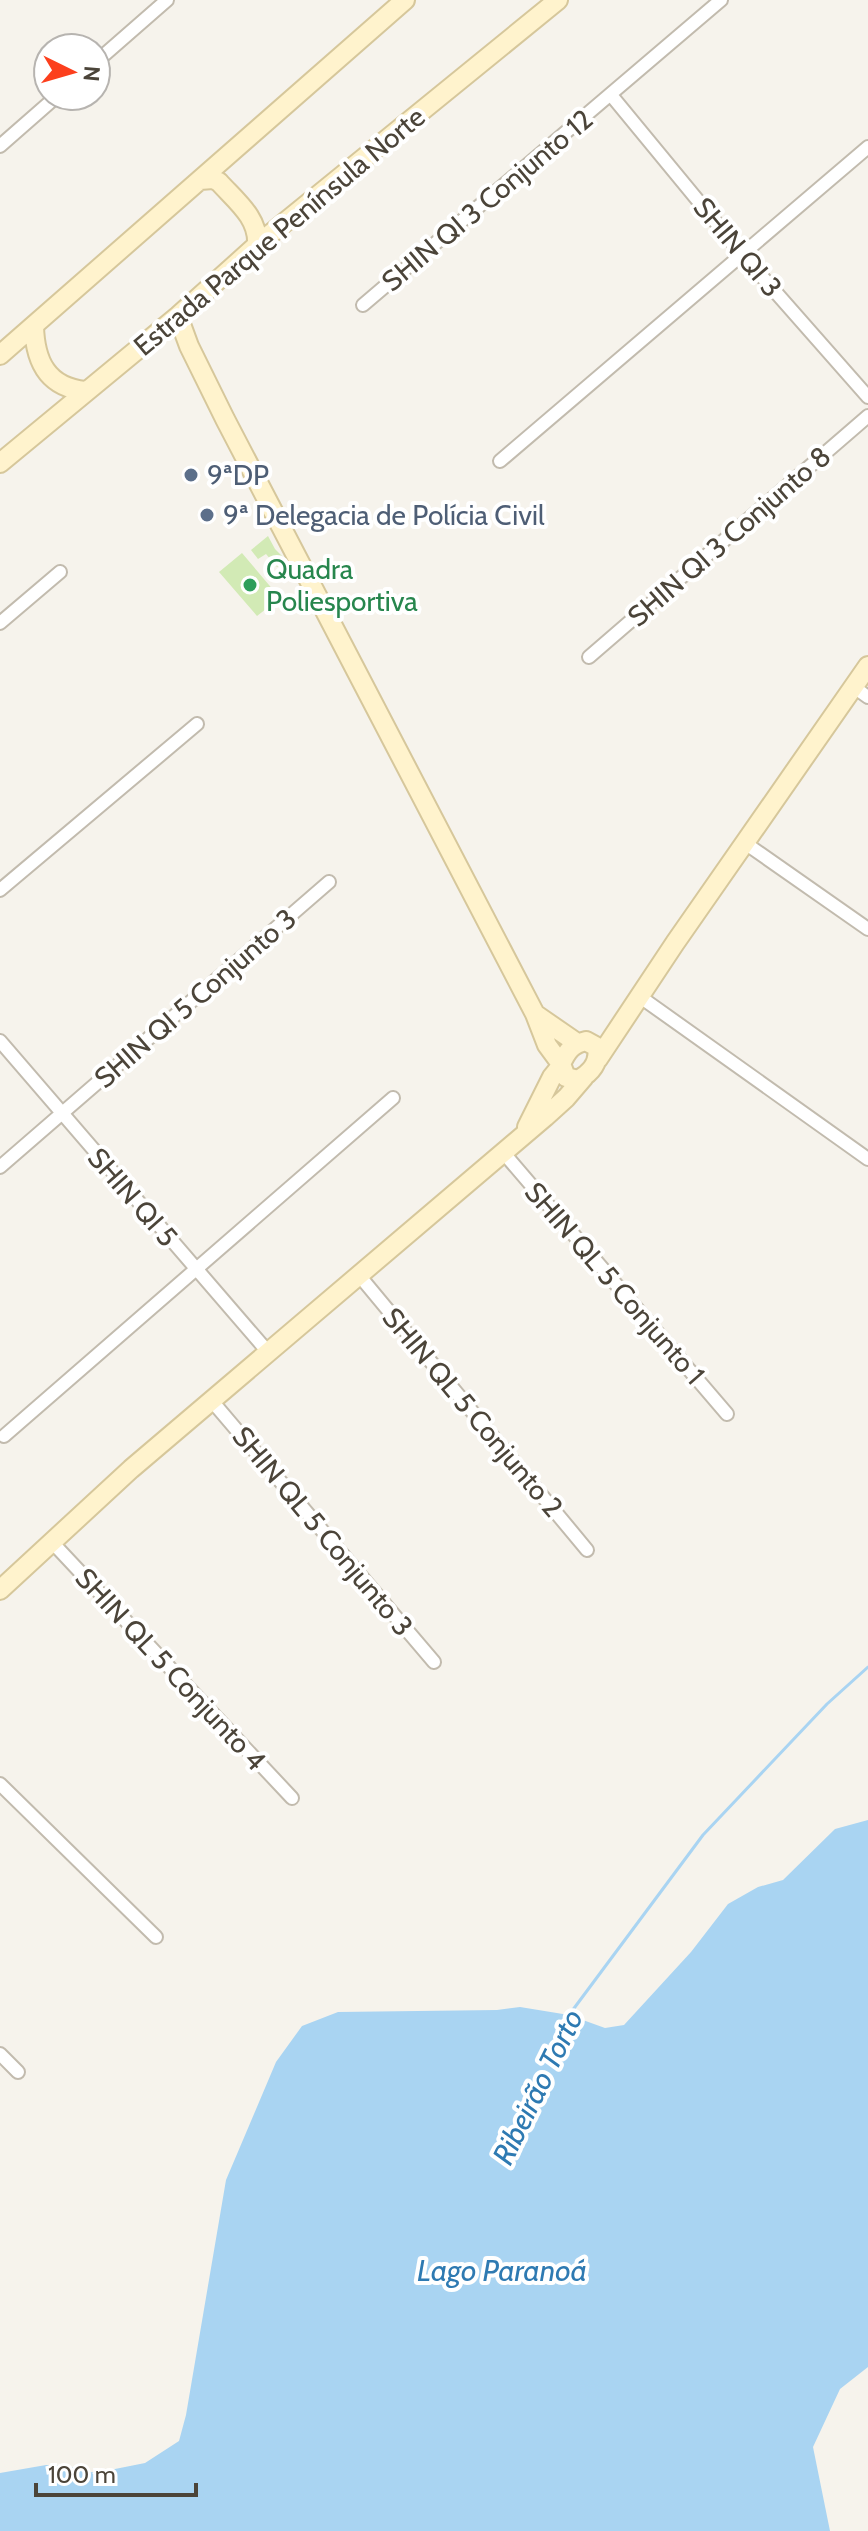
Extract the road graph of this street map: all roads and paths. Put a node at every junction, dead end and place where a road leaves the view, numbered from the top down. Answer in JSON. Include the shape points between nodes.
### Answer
{"nodes":[{"id":1,"x":167,"y":0,"type":"edge"},
{"id":2,"x":405,"y":0,"type":"edge"},
{"id":3,"x":558,"y":0,"type":"edge"},
{"id":4,"x":721,"y":0,"type":"edge"},
{"id":5,"x":112,"y":48,"type":"edge"},
{"id":6,"x":611,"y":95,"type":"junction"},
{"id":7,"x":39,"y":112,"type":"edge"},
{"id":8,"x":0,"y":146,"type":"edge"},
{"id":9,"x":868,"y":147,"type":"edge"},
{"id":10,"x":200,"y":180,"type":"junction"},
{"id":11,"x":257,"y":245,"type":"junction"},
{"id":12,"x":742,"y":254,"type":"junction"},
{"id":13,"x":363,"y":305,"type":"dead end"},
{"id":14,"x":172,"y":321,"type":"junction"},
{"id":15,"x":34,"y":326,"type":"junction"},
{"id":16,"x":0,"y":355,"type":"edge"},
{"id":17,"x":85,"y":391,"type":"junction"},
{"id":18,"x":868,"y":397,"type":"edge"},
{"id":19,"x":868,"y":416,"type":"edge"},
{"id":20,"x":500,"y":461,"type":"dead end"},
{"id":21,"x":0,"y":463,"type":"edge"},
{"id":22,"x":60,"y":572,"type":"dead end"},
{"id":23,"x":0,"y":623,"type":"edge"},
{"id":24,"x":589,"y":657,"type":"dead end"},
{"id":25,"x":868,"y":666,"type":"edge"},
{"id":26,"x":861,"y":692,"type":"edge"},
{"id":27,"x":197,"y":724,"type":"dead end"},
{"id":28,"x":745,"y":843,"type":"junction"},
{"id":29,"x":329,"y":882,"type":"dead end"},
{"id":30,"x":0,"y":890,"type":"edge"},
{"id":31,"x":868,"y":929,"type":"edge"},
{"id":32,"x":634,"y":1003,"type":"junction"},
{"id":33,"x":535,"y":1014,"type":"junction"},
{"id":34,"x":0,"y":1041,"type":"edge"},
{"id":35,"x":589,"y":1048,"type":"junction"},
{"id":36,"x":561,"y":1065,"type":"junction"},
{"id":37,"x":584,"y":1077,"type":"junction"},
{"id":38,"x":393,"y":1098,"type":"dead end"},
{"id":39,"x":62,"y":1113,"type":"junction"},
{"id":40,"x":524,"y":1133,"type":"junction"},
{"id":41,"x":502,"y":1151,"type":"junction"},
{"id":42,"x":868,"y":1159,"type":"edge"},
{"id":43,"x":0,"y":1167,"type":"edge"},
{"id":44,"x":195,"y":1269,"type":"junction"},
{"id":45,"x":358,"y":1274,"type":"junction"},
{"id":46,"x":268,"y":1352,"type":"junction"},
{"id":47,"x":212,"y":1401,"type":"junction"},
{"id":48,"x":727,"y":1414,"type":"dead end"},
{"id":49,"x":4,"y":1436,"type":"dead end"},
{"id":50,"x":51,"y":1541,"type":"junction"},
{"id":51,"x":587,"y":1550,"type":"dead end"},
{"id":52,"x":0,"y":1590,"type":"edge"},
{"id":53,"x":434,"y":1662,"type":"dead end"},
{"id":54,"x":0,"y":1784,"type":"edge"},
{"id":55,"x":292,"y":1798,"type":"dead end"},
{"id":56,"x":156,"y":1937,"type":"dead end"},
{"id":57,"x":0,"y":2054,"type":"edge"},
{"id":58,"x":18,"y":2072,"type":"dead end"}],
"edges":[{"from":1,"to":5,"type":"street"},
{"from":2,"to":10,"type":"street"},
{"from":3,"to":11,"type":"street","name":"Estrada Parque Península Norte"},
{"from":4,"to":6,"type":"street","name":"SHIN QI 3 Conjunto 12"},
{"from":6,"to":12,"type":"street","name":"SHIN QI 3"},
{"from":6,"to":13,"type":"street","name":"SHIN QI 3 Conjunto 12"},
{"from":7,"to":8,"type":"street"},
{"from":9,"to":12,"type":"street"},
{"from":10,"to":11,"type":"street","via":[[219,182],[254,221]]},
{"from":10,"to":15,"type":"street"},
{"from":11,"to":14,"type":"street","name":"Estrada Parque Península Norte"},
{"from":12,"to":18,"type":"street","name":"SHIN QI 3"},
{"from":12,"to":20,"type":"street"},
{"from":14,"to":17,"type":"street","name":"Estrada Parque Península Norte"},
{"from":14,"to":33,"type":"street"},
{"from":15,"to":16,"type":"street"},
{"from":15,"to":17,"type":"street","via":[[37,355],[47,371],[67,388]]},
{"from":17,"to":21,"type":"street","name":"Estrada Parque Península Norte"},
{"from":19,"to":24,"type":"street","name":"SHIN QI 3 Conjunto 8"},
{"from":22,"to":23,"type":"street"},
{"from":25,"to":26,"type":"street"},
{"from":26,"to":28,"type":"street"},
{"from":27,"to":30,"type":"street"},
{"from":28,"to":31,"type":"street"},
{"from":28,"to":32,"type":"street"},
{"from":29,"to":39,"type":"street","name":"SHIN QI 5 Conjunto 3"},
{"from":32,"to":35,"type":"street"},
{"from":32,"to":42,"type":"street"},
{"from":33,"to":35,"type":"street"},
{"from":33,"to":36,"type":"street"},
{"from":34,"to":39,"type":"street","name":"SHIN QI 5"},
{"from":35,"to":36,"type":"street","via":[[570,1048]]},
{"from":35,"to":37,"type":"street","via":[[594,1066]]},
{"from":36,"to":37,"type":"street","via":[[571,1080]]},
{"from":36,"to":40,"type":"street"},
{"from":37,"to":40,"type":"street"},
{"from":38,"to":44,"type":"street"},
{"from":39,"to":43,"type":"street","name":"SHIN QI 5 Conjunto 3"},
{"from":39,"to":44,"type":"street","name":"SHIN QI 5"},
{"from":40,"to":41,"type":"street"},
{"from":41,"to":45,"type":"street"},
{"from":41,"to":48,"type":"street","name":"SHIN QL 5 Conjunto 1"},
{"from":44,"to":46,"type":"street","name":"SHIN QI 5"},
{"from":44,"to":49,"type":"street"},
{"from":45,"to":46,"type":"street"},
{"from":45,"to":51,"type":"street","name":"SHIN QL 5 Conjunto 2"},
{"from":46,"to":47,"type":"street"},
{"from":47,"to":50,"type":"street"},
{"from":47,"to":53,"type":"street","name":"SHIN QL 5 Conjunto 3"},
{"from":50,"to":52,"type":"street"},
{"from":50,"to":55,"type":"street","name":"SHIN QL 5 Conjunto 4"},
{"from":54,"to":56,"type":"street"},
{"from":57,"to":58,"type":"street"}]}
